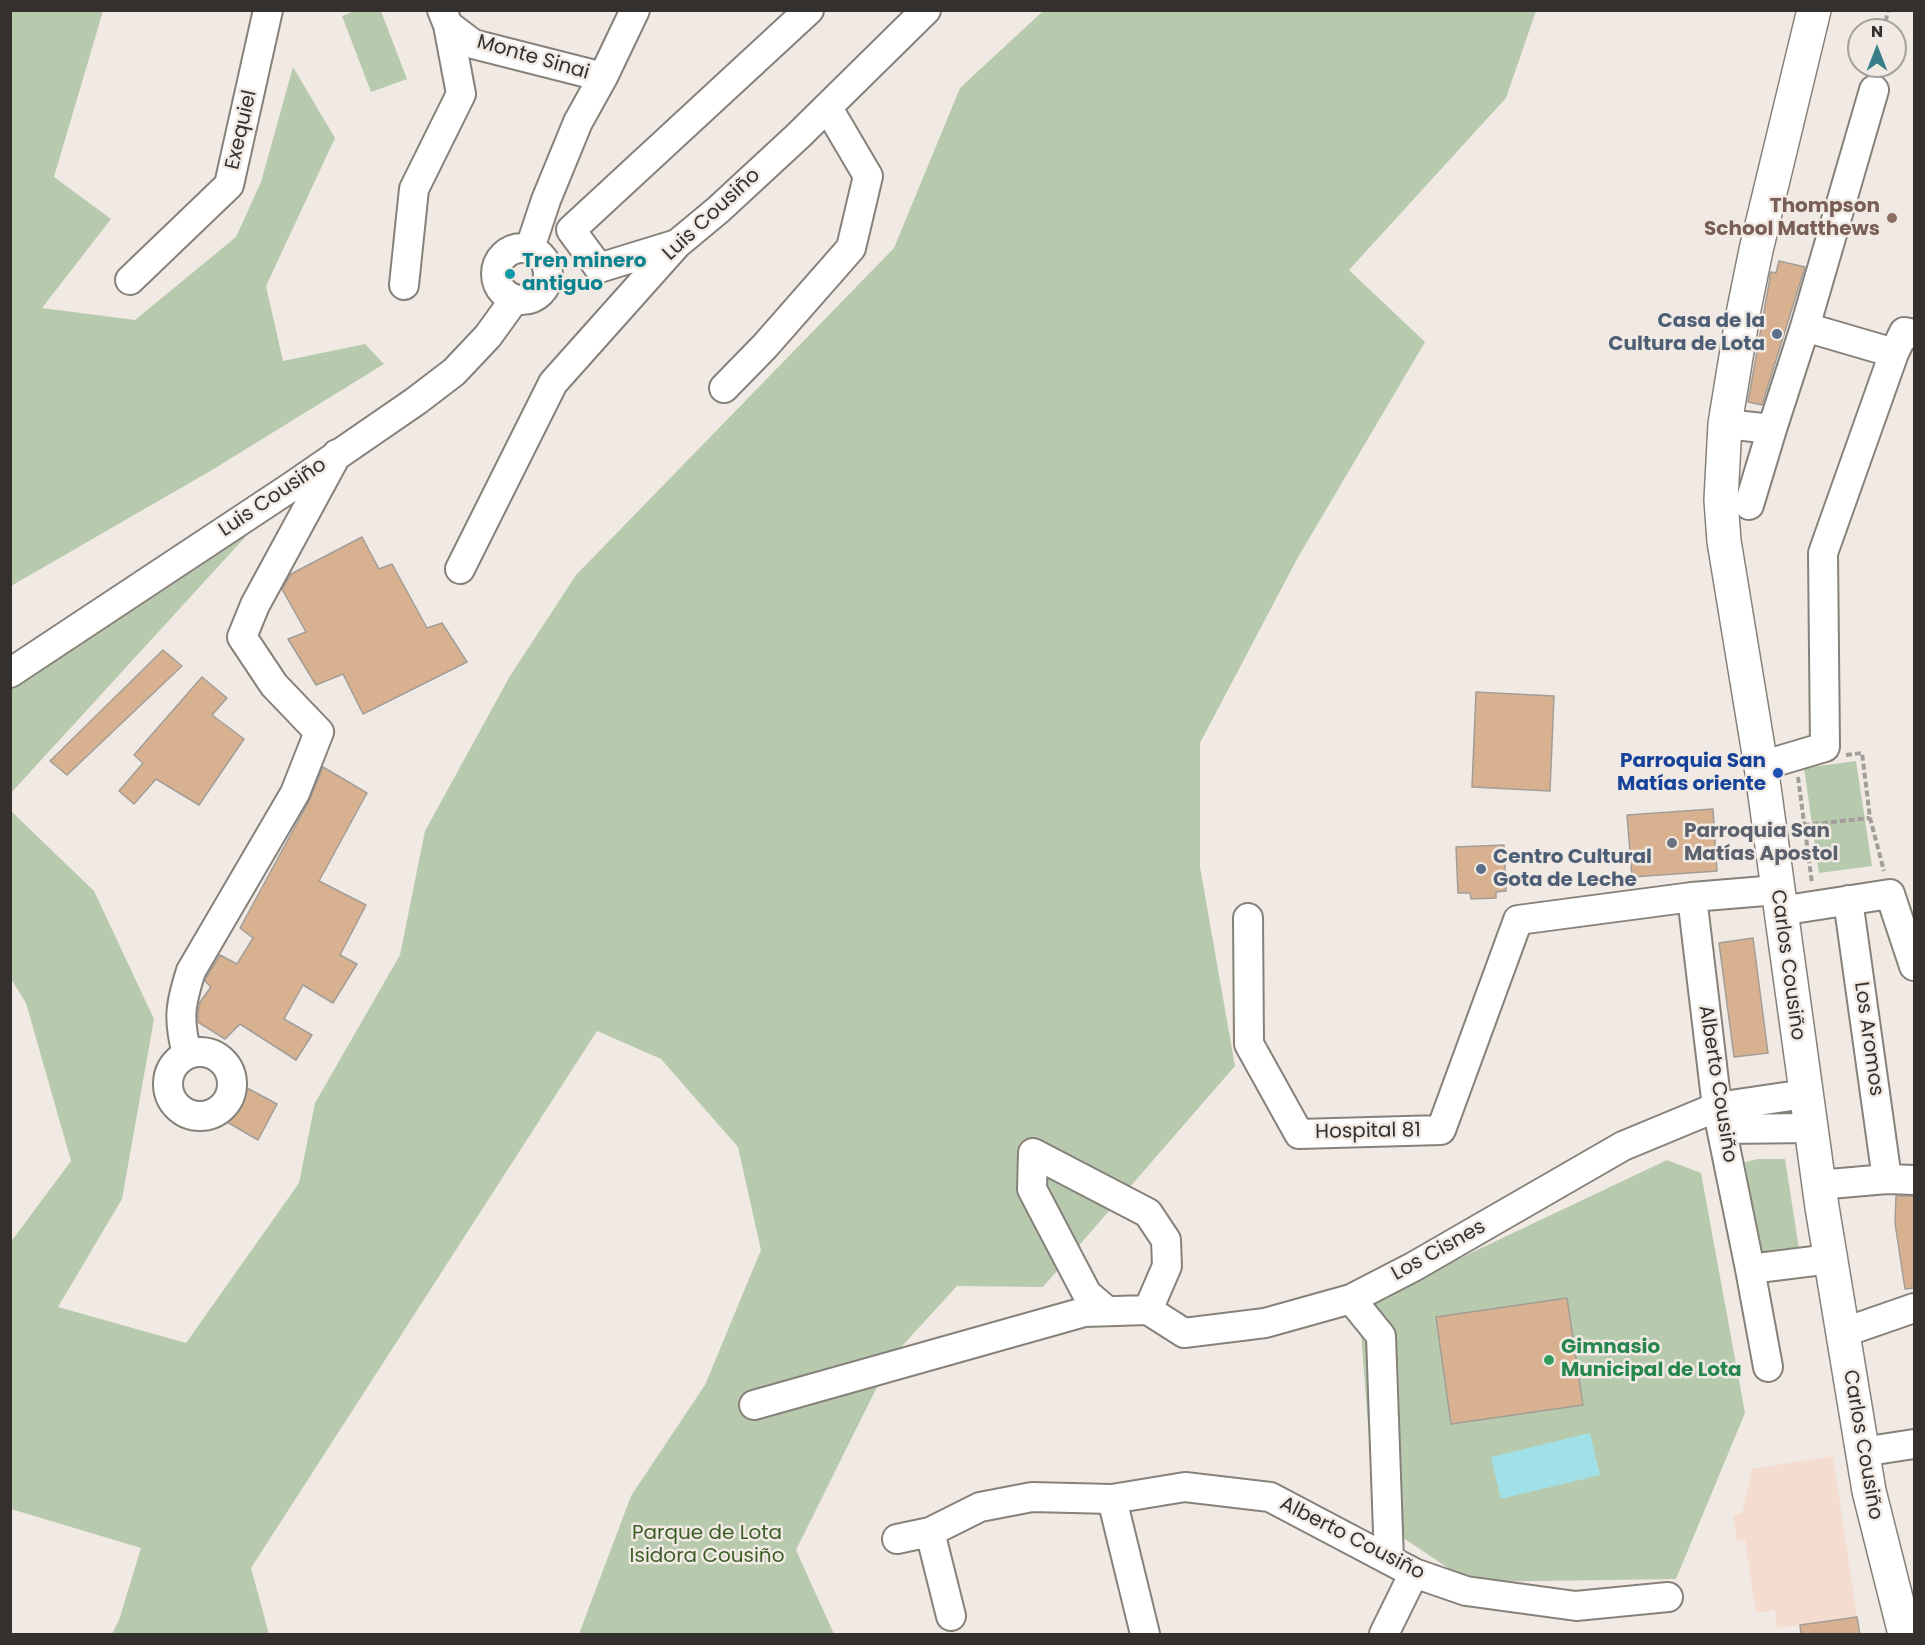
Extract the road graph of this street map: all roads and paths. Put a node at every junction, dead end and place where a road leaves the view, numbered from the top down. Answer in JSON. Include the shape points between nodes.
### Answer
{"nodes":[{"id":1,"x":268,"y":10,"type":"edge"},
{"id":2,"x":635,"y":10,"type":"edge"},
{"id":3,"x":809,"y":10,"type":"edge"},
{"id":4,"x":926,"y":10,"type":"edge"},
{"id":5,"x":1814,"y":10,"type":"edge"},
{"id":6,"x":445,"y":18,"type":"edge"},
{"id":7,"x":603,"y":77,"type":"junction"},
{"id":8,"x":1874,"y":90,"type":"dead end"},
{"id":9,"x":828,"y":108,"type":"junction"},
{"id":10,"x":677,"y":244,"type":"junction"},
{"id":11,"x":530,"y":248,"type":"junction"},
{"id":12,"x":130,"y":280,"type":"dead end"},
{"id":13,"x":404,"y":285,"type":"dead end"},
{"id":14,"x":514,"y":300,"type":"junction"},
{"id":15,"x":1805,"y":327,"type":"junction"},
{"id":16,"x":1904,"y":344,"type":"edge"},
{"id":17,"x":724,"y":388,"type":"dead end"},
{"id":18,"x":1725,"y":424,"type":"junction"},
{"id":19,"x":1772,"y":429,"type":"junction"},
{"id":20,"x":337,"y":454,"type":"junction"},
{"id":21,"x":1749,"y":505,"type":"dead end"},
{"id":22,"x":460,"y":569,"type":"dead end"},
{"id":23,"x":10,"y":673,"type":"edge"},
{"id":24,"x":1825,"y":747,"type":"junction"},
{"id":25,"x":1761,"y":766,"type":"junction"},
{"id":26,"x":1798,"y":773,"type":"dead end"},
{"id":27,"x":1870,"y":818,"type":"junction"},
{"id":28,"x":1804,"y":825,"type":"junction"},
{"id":29,"x":1890,"y":894,"type":"junction"},
{"id":30,"x":1692,"y":897,"type":"junction"},
{"id":31,"x":1848,"y":900,"type":"junction"},
{"id":32,"x":1778,"y":901,"type":"junction"},
{"id":33,"x":1815,"y":905,"type":"junction"},
{"id":34,"x":1248,"y":918,"type":"dead end"},
{"id":35,"x":1914,"y":966,"type":"edge"},
{"id":36,"x":187,"y":1054,"type":"dead end"},
{"id":37,"x":1805,"y":1094,"type":"junction"},
{"id":38,"x":1720,"y":1118,"type":"junction"},
{"id":39,"x":1810,"y":1128,"type":"junction"},
{"id":40,"x":1901,"y":1179,"type":"edge"},
{"id":41,"x":1818,"y":1185,"type":"junction"},
{"id":42,"x":1830,"y":1259,"type":"junction"},
{"id":43,"x":1750,"y":1269,"type":"junction"},
{"id":44,"x":1351,"y":1299,"type":"junction"},
{"id":45,"x":1914,"y":1308,"type":"edge"},
{"id":46,"x":1148,"y":1310,"type":"junction"},
{"id":47,"x":1107,"y":1311,"type":"junction"},
{"id":48,"x":1842,"y":1333,"type":"junction"},
{"id":49,"x":1768,"y":1367,"type":"dead end"},
{"id":50,"x":754,"y":1405,"type":"dead end"},
{"id":51,"x":1914,"y":1444,"type":"edge"},
{"id":52,"x":1863,"y":1452,"type":"junction"},
{"id":53,"x":1113,"y":1499,"type":"junction"},
{"id":54,"x":930,"y":1533,"type":"junction"},
{"id":55,"x":897,"y":1539,"type":"dead end"},
{"id":56,"x":1401,"y":1567,"type":"junction"},
{"id":57,"x":1668,"y":1597,"type":"dead end"},
{"id":58,"x":951,"y":1616,"type":"dead end"},
{"id":59,"x":1144,"y":1635,"type":"edge"},
{"id":60,"x":1384,"y":1635,"type":"edge"},
{"id":61,"x":1905,"y":1635,"type":"edge"}],
"edges":[{"from":1,"to":12,"type":"street","name":"Exequiel","via":[[229,185]]},
{"from":2,"to":7,"type":"street"},
{"from":3,"to":10,"type":"street","via":[[571,230],[599,268]]},
{"from":4,"to":9,"type":"street","name":"Luis Cousiño"},
{"from":5,"to":18,"type":"main road","name":"Carlos Cousiño","via":[[1756,249]]},
{"from":6,"to":7,"type":"street","name":"Monte Sinai","via":[[473,44]]},
{"from":6,"to":13,"type":"street","via":[[461,94],[414,189]]},
{"from":7,"to":11,"type":"street","via":[[578,122]]},
{"from":8,"to":15,"type":"street"},
{"from":9,"to":10,"type":"street","name":"Luis Cousiño"},
{"from":9,"to":17,"type":"street","via":[[868,176],[850,248]]},
{"from":10,"to":22,"type":"street","name":"Luis Cousiño","via":[[553,383]]},
{"from":11,"to":14,"type":"street","via":[[544,257],[549,273],[544,290],[531,300]]},
{"from":11,"to":14,"type":"street","via":[[513,248],[499,258],[494,275],[500,291]]},
{"from":14,"to":20,"type":"street","name":"Luis Cousiño","via":[[488,336],[454,372]]},
{"from":15,"to":16,"type":"street"},
{"from":15,"to":19,"type":"street"},
{"from":16,"to":24,"type":"street","via":[[1823,553]]},
{"from":18,"to":19,"type":"street"},
{"from":18,"to":25,"type":"main road","name":"Carlos Cousiño","via":[[1721,490],[1724,541]]},
{"from":19,"to":21,"type":"street"},
{"from":20,"to":23,"type":"street","name":"Luis Cousiño"},
{"from":20,"to":36,"type":"street","via":[[255,605],[242,637],[274,685],[319,732],[295,793],[191,971],[181,1000],[180,1029]]},
{"from":24,"to":25,"type":"street"},
{"from":24,"to":27,"type":"path","via":[[1826,758],[1862,753]]},
{"from":25,"to":32,"type":"main road","name":"Carlos Cousiño"},
{"from":26,"to":28,"type":"path"},
{"from":27,"to":28,"type":"path"},
{"from":27,"to":29,"type":"path"},
{"from":28,"to":33,"type":"path"},
{"from":29,"to":31,"type":"street"},
{"from":29,"to":35,"type":"street"},
{"from":30,"to":32,"type":"street"},
{"from":30,"to":34,"type":"street","name":"Hospital 81","via":[[1518,920],[1441,1130],[1299,1134],[1249,1044]]},
{"from":30,"to":38,"type":"street","name":"Alberto Cousiño"},
{"from":31,"to":33,"type":"street"},
{"from":31,"to":40,"type":"street","name":"Los Aromos"},
{"from":32,"to":33,"type":"street"},
{"from":32,"to":37,"type":"main road","name":"Carlos Cousiño"},
{"from":37,"to":38,"type":"street"},
{"from":37,"to":39,"type":"main road","name":"Carlos Cousiño"},
{"from":38,"to":39,"type":"street"},
{"from":38,"to":43,"type":"street","name":"Alberto Cousiño"},
{"from":38,"to":44,"type":"street","name":"Los Cisnes","via":[[1623,1146]]},
{"from":39,"to":41,"type":"main road","name":"Carlos Cousiño"},
{"from":40,"to":41,"type":"street"},
{"from":41,"to":42,"type":"main road","name":"Carlos Cousiño"},
{"from":42,"to":43,"type":"street"},
{"from":42,"to":48,"type":"main road","name":"Carlos Cousiño"},
{"from":43,"to":49,"type":"street","name":"Alberto Cousiño"},
{"from":44,"to":46,"type":"street","name":"Los Cisnes","via":[[1265,1323],[1184,1333]]},
{"from":44,"to":56,"type":"street","via":[[1381,1336]]},
{"from":45,"to":48,"type":"street"},
{"from":46,"to":47,"type":"street"},
{"from":46,"to":47,"type":"street","via":[[1167,1266],[1166,1240],[1148,1213],[1033,1153],[1032,1189],[1087,1294]]},
{"from":47,"to":50,"type":"street","via":[[1084,1312]]},
{"from":48,"to":52,"type":"main road","name":"Carlos Cousiño"},
{"from":51,"to":52,"type":"street"},
{"from":52,"to":61,"type":"main road","name":"Carlos Cousiño","via":[[1874,1516]]},
{"from":53,"to":54,"type":"street","name":"Alberto Cousiño","via":[[1032,1497],[980,1507]]},
{"from":53,"to":56,"type":"street","name":"Alberto Cousiño","via":[[1185,1487],[1270,1497]]},
{"from":53,"to":59,"type":"street"},
{"from":54,"to":55,"type":"street","name":"Alberto Cousiño"},
{"from":54,"to":58,"type":"street"},
{"from":56,"to":57,"type":"street","name":"Alberto Cousiño","via":[[1466,1591],[1576,1606]]},
{"from":56,"to":60,"type":"street"}]}
